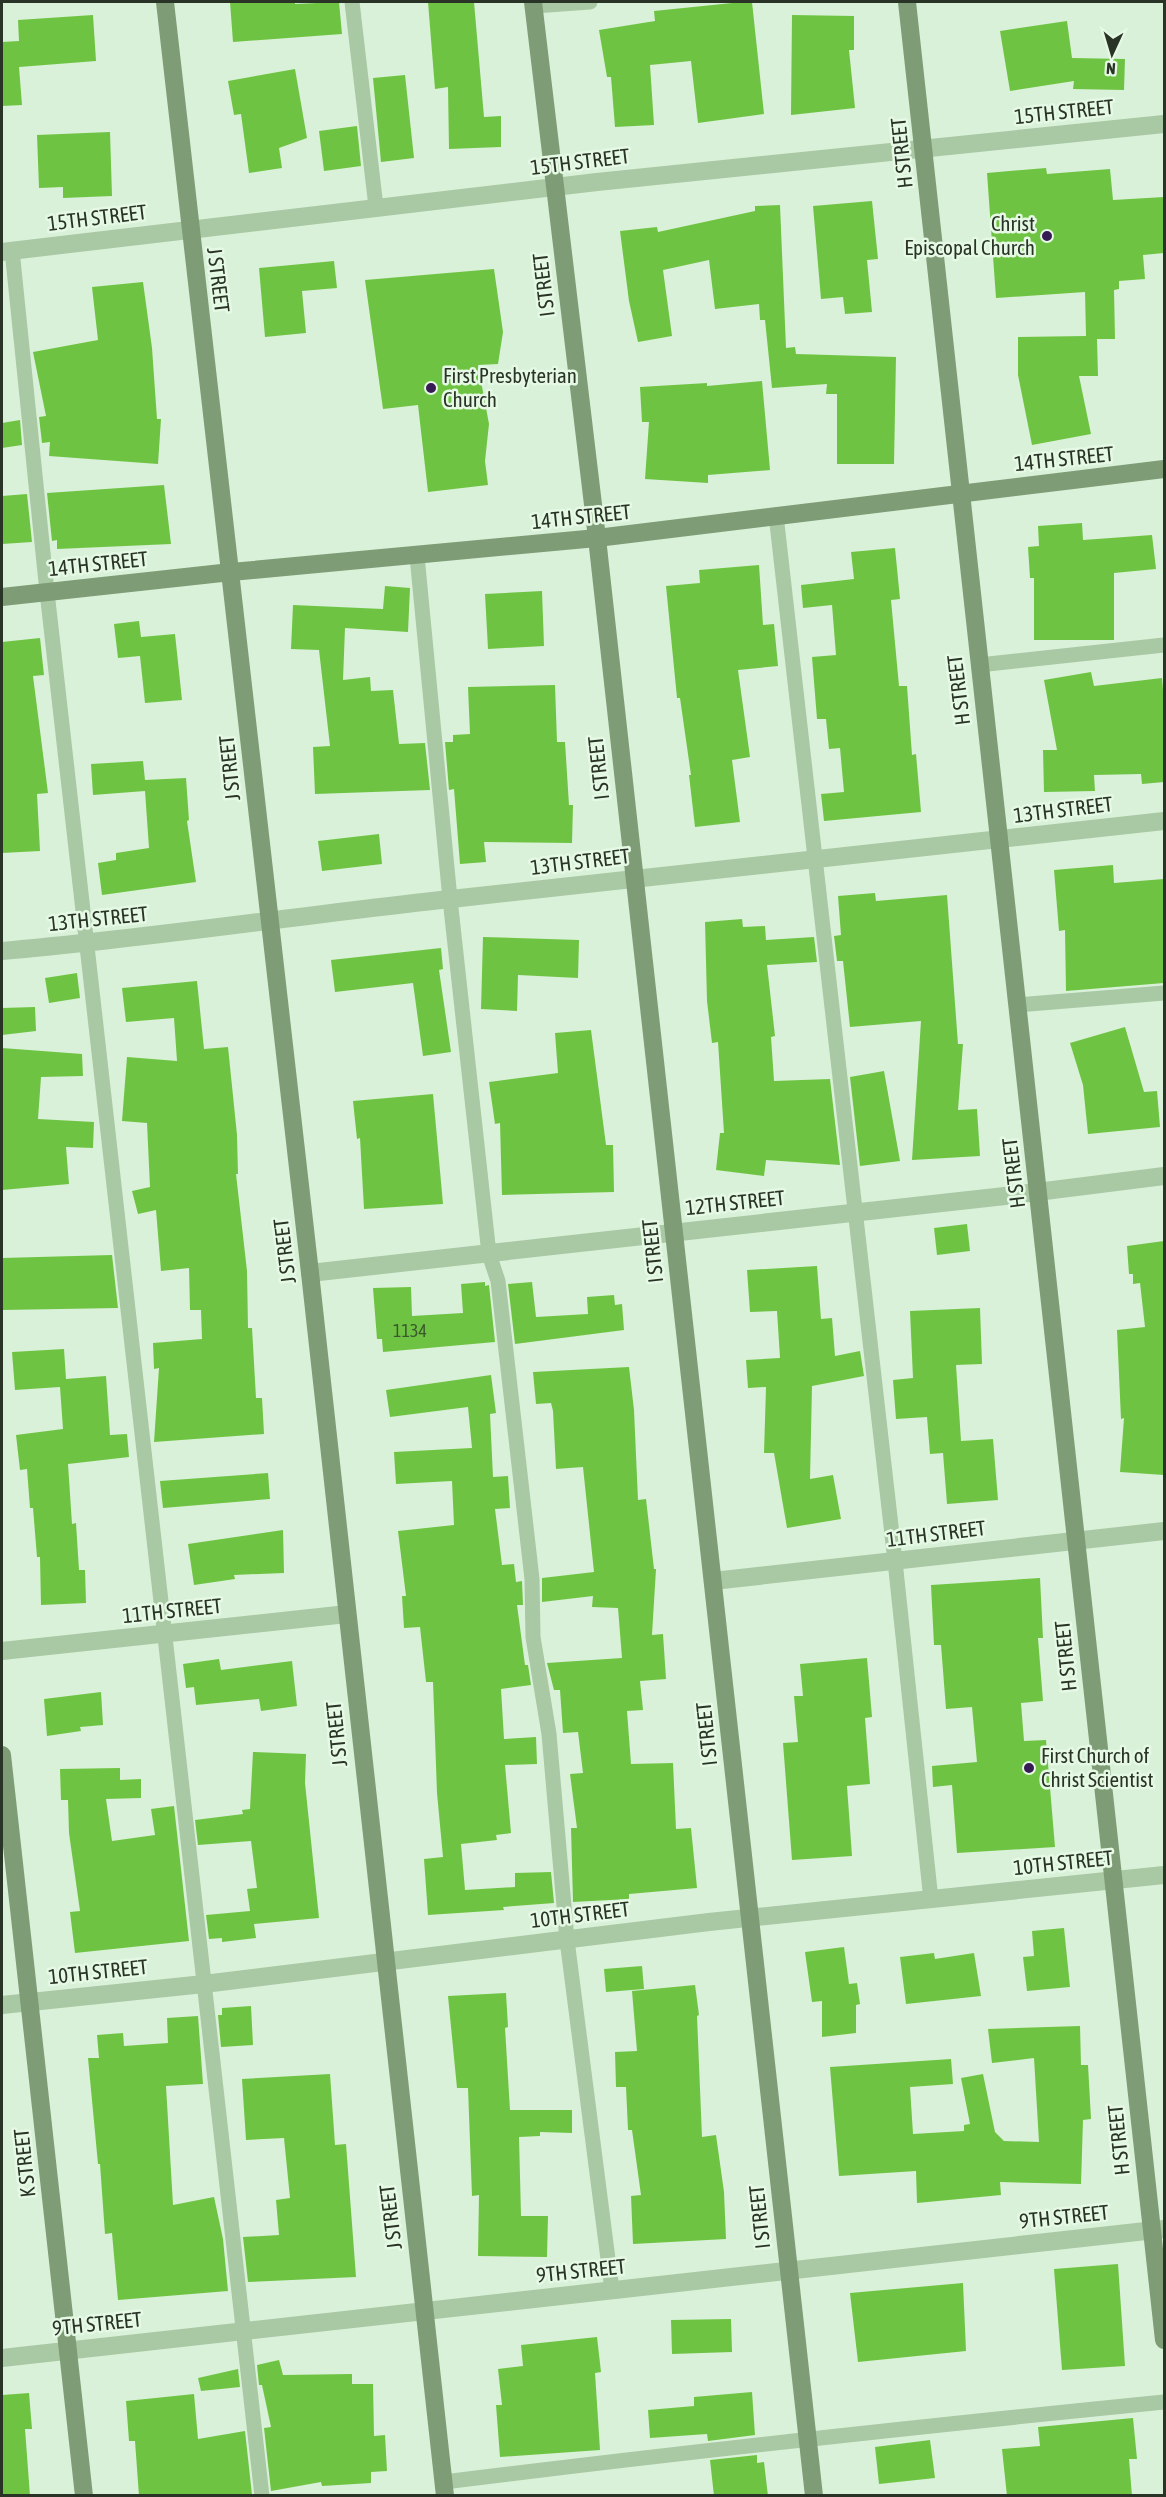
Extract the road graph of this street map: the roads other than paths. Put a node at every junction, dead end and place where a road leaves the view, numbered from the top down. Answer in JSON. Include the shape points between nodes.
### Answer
{"nodes":[{"id":1,"x":165,"y":2,"type":"edge"},
{"id":2,"x":352,"y":2,"type":"edge"},
{"id":3,"x":590,"y":2,"type":"edge"},
{"id":4,"x":907,"y":2,"type":"edge"},
{"id":5,"x":533,"y":4,"type":"edge"},
{"id":6,"x":1164,"y":124,"type":"edge"},
{"id":7,"x":924,"y":150,"type":"junction"},
{"id":8,"x":556,"y":188,"type":"junction"},
{"id":9,"x":376,"y":207,"type":"junction"},
{"id":10,"x":189,"y":231,"type":"junction"},
{"id":11,"x":7,"y":251,"type":"edge"},
{"id":12,"x":1164,"y":469,"type":"edge"},
{"id":13,"x":960,"y":493,"type":"junction"},
{"id":14,"x":776,"y":515,"type":"junction"},
{"id":15,"x":597,"y":538,"type":"junction"},
{"id":16,"x":417,"y":556,"type":"junction"},
{"id":17,"x":231,"y":572,"type":"junction"},
{"id":18,"x":47,"y":592,"type":"junction"},
{"id":19,"x":2,"y":597,"type":"edge"},
{"id":20,"x":1164,"y":645,"type":"edge"},
{"id":21,"x":979,"y":664,"type":"junction"},
{"id":22,"x":1164,"y":821,"type":"edge"},
{"id":23,"x":999,"y":841,"type":"junction"},
{"id":24,"x":816,"y":860,"type":"junction"},
{"id":25,"x":634,"y":879,"type":"junction"},
{"id":26,"x":450,"y":899,"type":"junction"},
{"id":27,"x":269,"y":920,"type":"junction"},
{"id":28,"x":87,"y":944,"type":"junction"},
{"id":29,"x":2,"y":951,"type":"edge"},
{"id":30,"x":1164,"y":993,"type":"edge"},
{"id":31,"x":1017,"y":1005,"type":"junction"},
{"id":32,"x":1164,"y":1176,"type":"edge"},
{"id":33,"x":1039,"y":1192,"type":"junction"},
{"id":34,"x":856,"y":1212,"type":"junction"},
{"id":35,"x":674,"y":1233,"type":"junction"},
{"id":36,"x":489,"y":1254,"type":"junction"},
{"id":37,"x":310,"y":1273,"type":"junction"},
{"id":38,"x":1164,"y":1531,"type":"edge"},
{"id":39,"x":1076,"y":1540,"type":"junction"},
{"id":40,"x":895,"y":1561,"type":"junction"},
{"id":41,"x":713,"y":1581,"type":"junction"},
{"id":42,"x":347,"y":1614,"type":"junction"},
{"id":43,"x":164,"y":1635,"type":"junction"},
{"id":44,"x":2,"y":1651,"type":"edge"},
{"id":45,"x":2,"y":1755,"type":"edge"},
{"id":46,"x":1164,"y":1875,"type":"edge"},
{"id":47,"x":1112,"y":1879,"type":"junction"},
{"id":48,"x":931,"y":1900,"type":"junction"},
{"id":49,"x":751,"y":1919,"type":"junction"},
{"id":50,"x":567,"y":1940,"type":"junction"},
{"id":51,"x":384,"y":1960,"type":"junction"},
{"id":52,"x":204,"y":1984,"type":"junction"},
{"id":53,"x":29,"y":2002,"type":"junction"},
{"id":54,"x":2,"y":2005,"type":"edge"},
{"id":55,"x":1158,"y":2229,"type":"edge"},
{"id":56,"x":789,"y":2270,"type":"junction"},
{"id":57,"x":612,"y":2290,"type":"junction"},
{"id":58,"x":424,"y":2311,"type":"junction"},
{"id":59,"x":242,"y":2331,"type":"junction"},
{"id":60,"x":1164,"y":2340,"type":"edge"},
{"id":61,"x":68,"y":2350,"type":"junction"},
{"id":62,"x":2,"y":2358,"type":"edge"},
{"id":63,"x":1164,"y":2402,"type":"edge"},
{"id":64,"x":808,"y":2441,"type":"junction"},
{"id":65,"x":444,"y":2489,"type":"edge"},
{"id":66,"x":84,"y":2496,"type":"edge"},
{"id":67,"x":262,"y":2496,"type":"edge"},
{"id":68,"x":814,"y":2496,"type":"edge"}],
"edges":[{"from":1,"to":10,"type":"main road","name":"J STREET"},
{"from":2,"to":9,"type":"lane"},
{"from":3,"to":5,"type":"lane"},
{"from":4,"to":7,"type":"main road","name":"H STREET"},
{"from":5,"to":8,"type":"main road","name":"I STREET"},
{"from":6,"to":7,"type":"street","name":"15TH STREET"},
{"from":7,"to":8,"type":"street","name":"15TH STREET"},
{"from":7,"to":13,"type":"main road","name":"H STREET"},
{"from":8,"to":9,"type":"street","name":"15TH STREET"},
{"from":8,"to":15,"type":"main road","name":"I STREET"},
{"from":9,"to":10,"type":"street","name":"15TH STREET"},
{"from":10,"to":11,"type":"street","name":"15TH STREET"},
{"from":10,"to":17,"type":"main road","name":"J STREET"},
{"from":11,"to":18,"type":"lane"},
{"from":12,"to":13,"type":"main road","name":"14TH STREET"},
{"from":13,"to":14,"type":"main road","name":"14TH STREET"},
{"from":13,"to":21,"type":"main road","name":"H STREET"},
{"from":14,"to":15,"type":"main road","name":"14TH STREET"},
{"from":14,"to":24,"type":"lane"},
{"from":15,"to":16,"type":"main road","name":"14TH STREET"},
{"from":15,"to":25,"type":"main road","name":"I STREET"},
{"from":16,"to":17,"type":"main road","name":"14TH STREET"},
{"from":16,"to":26,"type":"lane"},
{"from":17,"to":18,"type":"main road","name":"14TH STREET"},
{"from":17,"to":27,"type":"main road","name":"J STREET"},
{"from":18,"to":19,"type":"main road","name":"14TH STREET"},
{"from":18,"to":28,"type":"lane"},
{"from":20,"to":21,"type":"lane"},
{"from":21,"to":23,"type":"main road","name":"H STREET"},
{"from":22,"to":23,"type":"street","name":"13TH STREET"},
{"from":23,"to":24,"type":"street","name":"13TH STREET"},
{"from":23,"to":31,"type":"main road","name":"H STREET"},
{"from":24,"to":25,"type":"street","name":"13TH STREET"},
{"from":24,"to":34,"type":"lane"},
{"from":25,"to":26,"type":"street","name":"13TH STREET"},
{"from":25,"to":35,"type":"main road","name":"I STREET"},
{"from":26,"to":27,"type":"street","name":"13TH STREET"},
{"from":26,"to":36,"type":"lane"},
{"from":27,"to":28,"type":"street","name":"13TH STREET"},
{"from":27,"to":37,"type":"main road","name":"J STREET"},
{"from":28,"to":29,"type":"street","name":"13TH STREET"},
{"from":28,"to":43,"type":"lane"},
{"from":30,"to":31,"type":"lane"},
{"from":31,"to":33,"type":"main road","name":"H STREET"},
{"from":32,"to":33,"type":"street","name":"12TH STREET"},
{"from":33,"to":34,"type":"street","name":"12TH STREET"},
{"from":33,"to":39,"type":"main road","name":"H STREET"},
{"from":34,"to":35,"type":"street","name":"12TH STREET"},
{"from":34,"to":40,"type":"lane"},
{"from":35,"to":36,"type":"street","name":"12TH STREET"},
{"from":35,"to":41,"type":"main road","name":"I STREET"},
{"from":36,"to":37,"type":"street","name":"12TH STREET"},
{"from":36,"to":50,"type":"lane","via":[[498,1281],[532,1579],[533,1637],[549,1734]]},
{"from":37,"to":42,"type":"main road","name":"J STREET"},
{"from":38,"to":39,"type":"street","name":"11TH STREET"},
{"from":39,"to":40,"type":"street","name":"11TH STREET"},
{"from":39,"to":47,"type":"main road","name":"H STREET"},
{"from":40,"to":41,"type":"street","name":"11TH STREET"},
{"from":40,"to":48,"type":"lane"},
{"from":41,"to":49,"type":"main road","name":"I STREET"},
{"from":42,"to":43,"type":"street","name":"11TH STREET"},
{"from":42,"to":51,"type":"main road","name":"J STREET"},
{"from":43,"to":44,"type":"street","name":"11TH STREET"},
{"from":43,"to":52,"type":"lane"},
{"from":45,"to":53,"type":"main road","name":"K STREET"},
{"from":46,"to":47,"type":"street","name":"10TH STREET"},
{"from":47,"to":48,"type":"street","name":"10TH STREET"},
{"from":47,"to":55,"type":"main road","name":"H STREET"},
{"from":48,"to":49,"type":"street","name":"10TH STREET"},
{"from":49,"to":50,"type":"street","name":"10TH STREET"},
{"from":49,"to":56,"type":"main road","name":"I STREET"},
{"from":50,"to":51,"type":"street","name":"10TH STREET"},
{"from":50,"to":57,"type":"lane"},
{"from":51,"to":52,"type":"street","name":"10TH STREET"},
{"from":51,"to":58,"type":"main road","name":"J STREET"},
{"from":52,"to":53,"type":"street","name":"10TH STREET"},
{"from":52,"to":59,"type":"lane"},
{"from":53,"to":54,"type":"street","name":"10TH STREET"},
{"from":53,"to":61,"type":"main road","name":"K STREET"},
{"from":55,"to":56,"type":"street","name":"9TH STREET"},
{"from":55,"to":60,"type":"main road","name":"H STREET"},
{"from":56,"to":57,"type":"street","name":"9TH STREET"},
{"from":56,"to":64,"type":"main road","name":"I STREET"},
{"from":57,"to":58,"type":"street","name":"9TH STREET"},
{"from":58,"to":59,"type":"street","name":"9TH STREET"},
{"from":58,"to":65,"type":"main road","name":"J STREET"},
{"from":59,"to":61,"type":"street","name":"9TH STREET"},
{"from":59,"to":67,"type":"lane"},
{"from":61,"to":62,"type":"street","name":"9TH STREET"},
{"from":61,"to":66,"type":"main road","name":"K STREET"},
{"from":63,"to":64,"type":"lane"},
{"from":64,"to":65,"type":"lane","via":[[715,2448]]},
{"from":64,"to":68,"type":"main road","name":"I STREET"}]}
